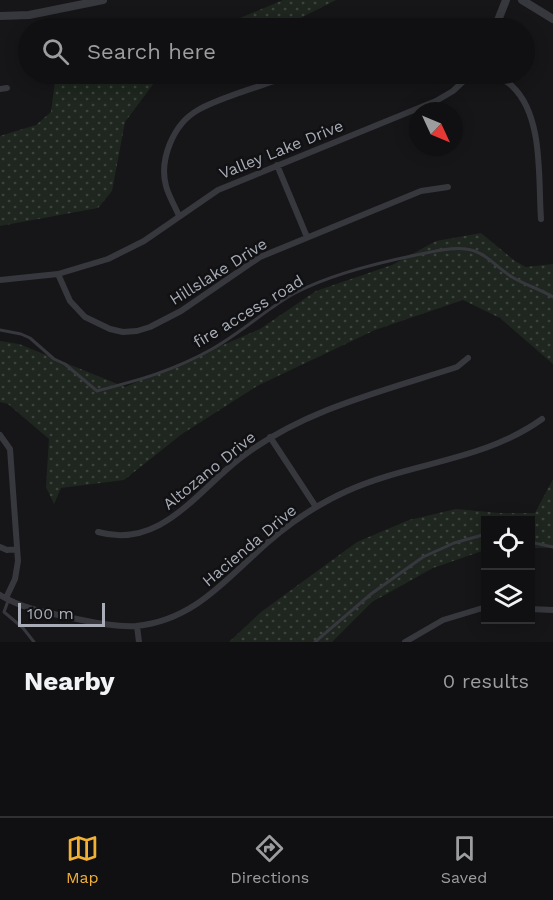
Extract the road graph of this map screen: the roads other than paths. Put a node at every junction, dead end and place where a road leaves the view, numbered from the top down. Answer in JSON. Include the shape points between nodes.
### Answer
{"nodes":[{"id":1,"x":103,"y":0,"type":"edge"},
{"id":2,"x":506,"y":0,"type":"edge"},
{"id":3,"x":522,"y":0,"type":"edge"},
{"id":4,"x":0,"y":16,"type":"edge"},
{"id":5,"x":499,"y":18,"type":"edge"},
{"id":6,"x":553,"y":19,"type":"edge"},
{"id":7,"x":266,"y":84,"type":"edge"},
{"id":8,"x":460,"y":84,"type":"edge"},
{"id":9,"x":507,"y":84,"type":"edge"},
{"id":10,"x":277,"y":165,"type":"junction"},
{"id":11,"x":448,"y":187,"type":"dead end"},
{"id":12,"x":180,"y":216,"type":"junction"},
{"id":13,"x":541,"y":219,"type":"dead end"},
{"id":14,"x":307,"y":237,"type":"junction"},
{"id":15,"x":58,"y":274,"type":"junction"},
{"id":16,"x":0,"y":280,"type":"edge"},
{"id":17,"x":553,"y":297,"type":"edge"},
{"id":18,"x":0,"y":330,"type":"edge"},
{"id":19,"x":468,"y":358,"type":"dead end"},
{"id":20,"x":542,"y":418,"type":"dead end"},
{"id":21,"x":0,"y":435,"type":"edge"},
{"id":22,"x":270,"y":437,"type":"junction"},
{"id":23,"x":316,"y":507,"type":"junction"},
{"id":24,"x":98,"y":532,"type":"dead end"},
{"id":25,"x":481,"y":535,"type":"edge"},
{"id":26,"x":535,"y":543,"type":"edge"},
{"id":27,"x":0,"y":547,"type":"edge"},
{"id":28,"x":553,"y":547,"type":"edge"},
{"id":29,"x":17,"y":549,"type":"junction"},
{"id":30,"x":5,"y":598,"type":"edge"},
{"id":31,"x":481,"y":608,"type":"edge"},
{"id":32,"x":535,"y":609,"type":"edge"},
{"id":33,"x":553,"y":610,"type":"edge"},
{"id":34,"x":137,"y":626,"type":"junction"},
{"id":35,"x":34,"y":642,"type":"edge"},
{"id":36,"x":139,"y":642,"type":"edge"},
{"id":37,"x":315,"y":642,"type":"edge"},
{"id":38,"x":405,"y":642,"type":"edge"}],
"edges":[{"from":1,"to":4,"type":"street","via":[[29,15]]},
{"from":2,"to":5,"type":"street"},
{"from":3,"to":6,"type":"street"},
{"from":7,"to":12,"type":"street","via":[[196,111],[180,127],[169,147],[165,184]]},
{"from":8,"to":10,"type":"street","name":"Valley Lake Drive","via":[[436,101]]},
{"from":9,"to":13,"type":"street","via":[[531,116],[536,134]]},
{"from":10,"to":12,"type":"street","name":"Valley Lake Drive","via":[[218,190]]},
{"from":10,"to":14,"type":"street"},
{"from":11,"to":14,"type":"street","name":"Hillslake Drive","via":[[421,191]]},
{"from":12,"to":15,"type":"street","name":"Valley Lake Drive","via":[[120,254]]},
{"from":14,"to":15,"type":"street","name":"Hillslake Drive","via":[[260,257],[181,311],[130,332],[103,327],[79,312]]},
{"from":15,"to":16,"type":"street","name":"Valley Lake Drive"},
{"from":17,"to":18,"type":"lane","name":"fire access road","via":[[515,279],[483,254],[467,249],[398,258],[294,294],[212,349],[166,372],[97,391],[30,338]]},
{"from":19,"to":22,"type":"street","name":"Altozano Drive","via":[[457,367],[325,410]]},
{"from":20,"to":23,"type":"street","name":"Hacienda Drive","via":[[527,430],[480,451],[389,474]]},
{"from":21,"to":29,"type":"street","via":[[10,449]]},
{"from":22,"to":23,"type":"street"},
{"from":22,"to":24,"type":"street","name":"Altozano Drive","via":[[157,528],[127,536]]},
{"from":23,"to":34,"type":"street","name":"Hacienda Drive","via":[[267,543],[195,607],[167,620]]},
{"from":25,"to":37,"type":"lane","via":[[423,557],[371,594]]},
{"from":26,"to":28,"type":"lane"},
{"from":27,"to":29,"type":"street"},
{"from":29,"to":30,"type":"street","via":[[17,573]]},
{"from":30,"to":34,"type":"street","name":"Hacienda Drive","via":[[40,612],[109,625]]},
{"from":30,"to":35,"type":"lane","via":[[4,612]]},
{"from":31,"to":38,"type":"street","via":[[442,620]]},
{"from":32,"to":33,"type":"street"},
{"from":34,"to":36,"type":"street"}]}
